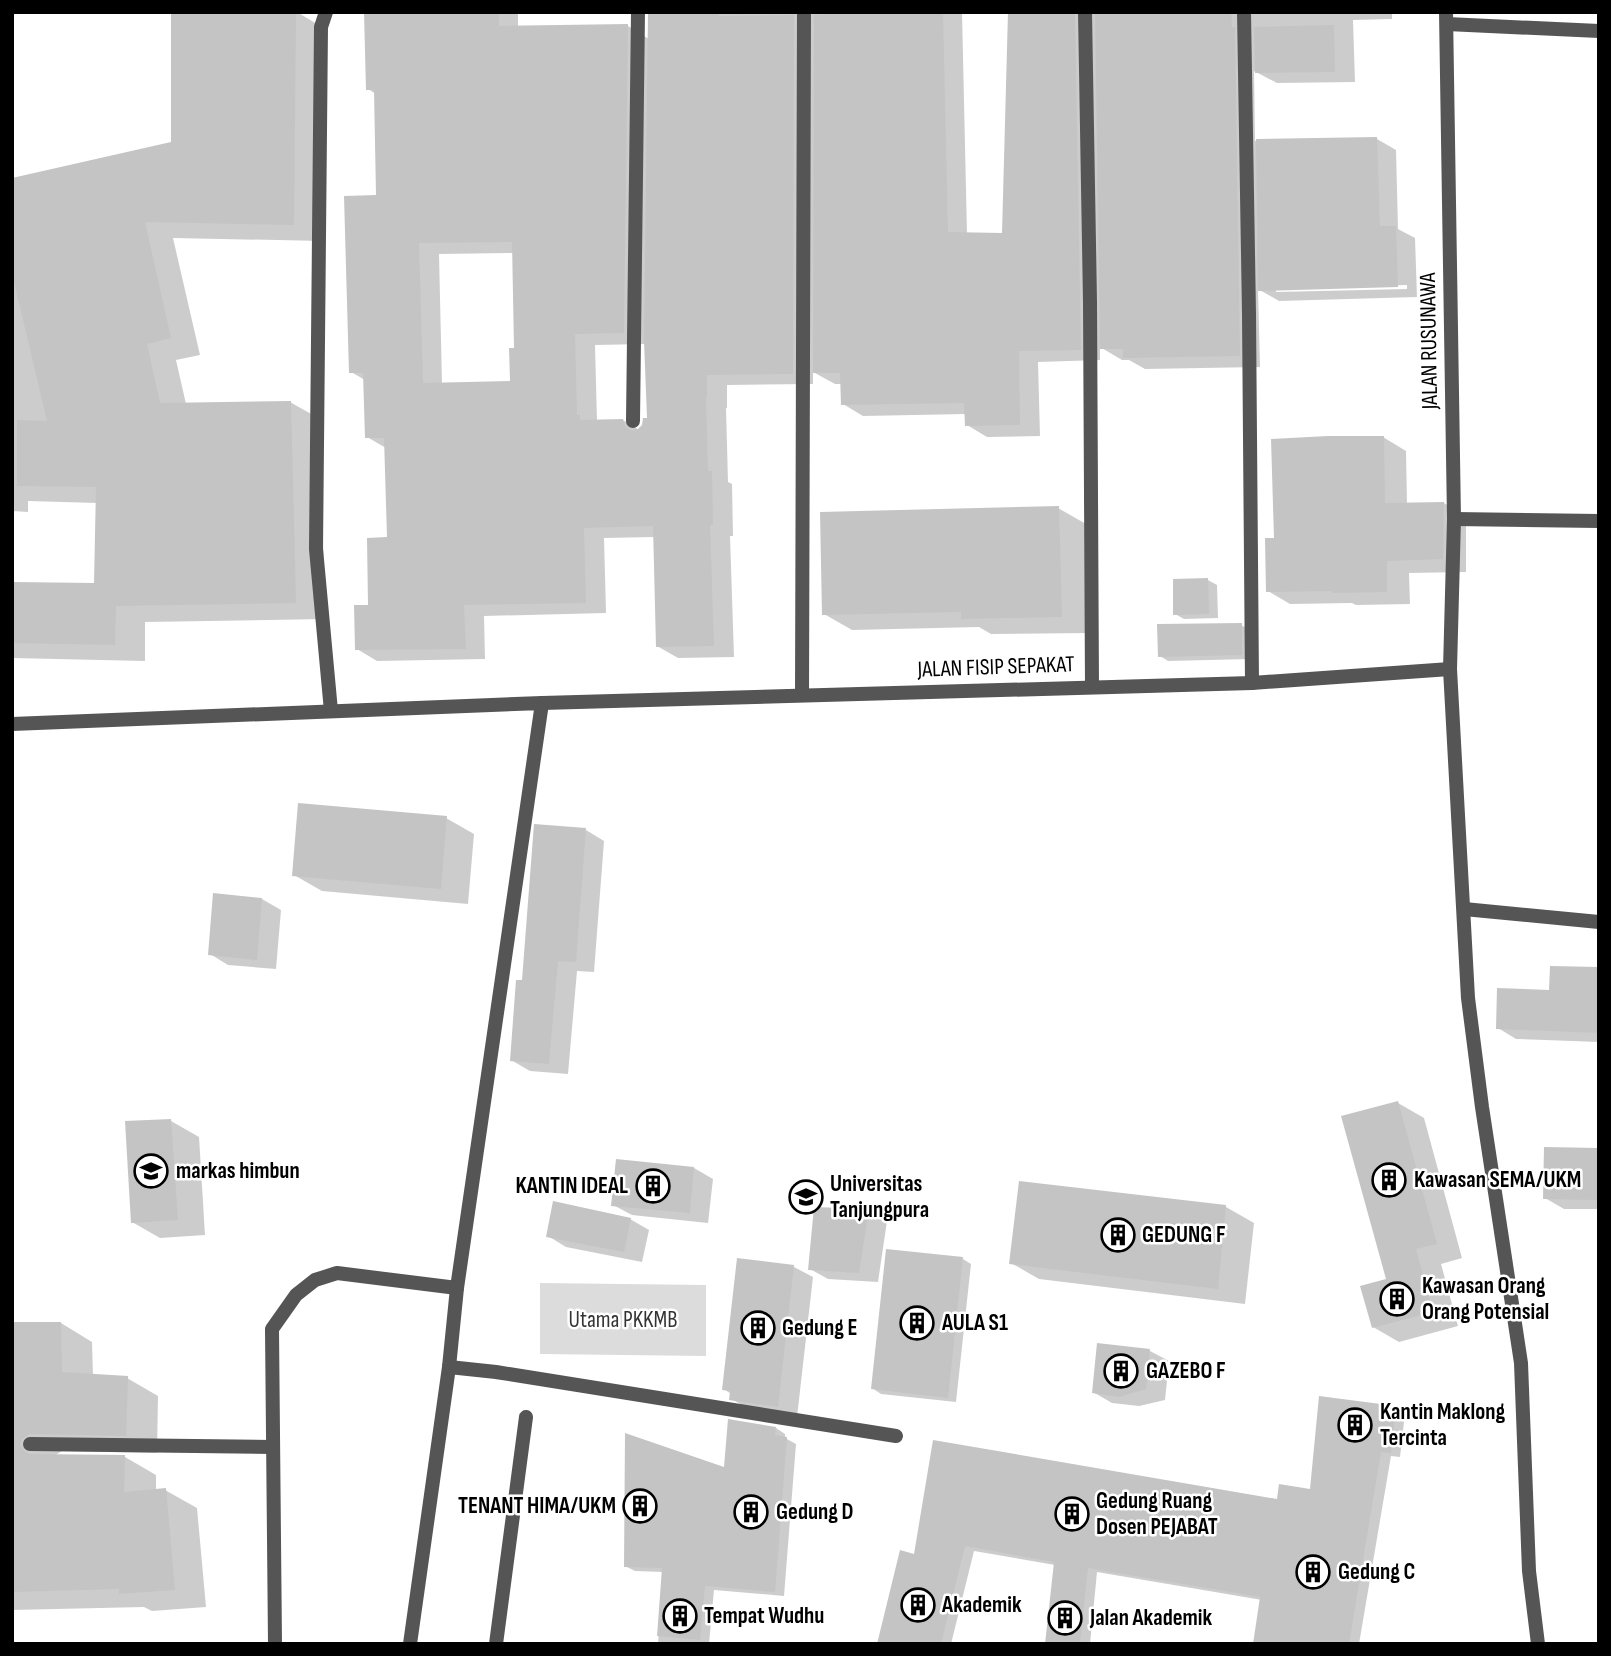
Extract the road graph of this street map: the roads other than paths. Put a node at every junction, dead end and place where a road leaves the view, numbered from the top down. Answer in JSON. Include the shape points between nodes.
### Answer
{"nodes":[{"id":1,"x":326,"y":12,"type":"edge"},
{"id":2,"x":638,"y":12,"type":"edge"},
{"id":3,"x":804,"y":12,"type":"edge"},
{"id":4,"x":1085,"y":12,"type":"edge"},
{"id":5,"x":1244,"y":12,"type":"edge"},
{"id":6,"x":1447,"y":18,"type":"edge"},
{"id":7,"x":1599,"y":31,"type":"edge"},
{"id":8,"x":632,"y":421,"type":"dead end"},
{"id":9,"x":1454,"y":519,"type":"junction"},
{"id":10,"x":1599,"y":521,"type":"edge"},
{"id":11,"x":1450,"y":669,"type":"junction"},
{"id":12,"x":1252,"y":683,"type":"junction"},
{"id":13,"x":1092,"y":687,"type":"junction"},
{"id":14,"x":802,"y":695,"type":"junction"},
{"id":15,"x":542,"y":703,"type":"junction"},
{"id":16,"x":331,"y":711,"type":"junction"},
{"id":17,"x":12,"y":724,"type":"edge"},
{"id":18,"x":1464,"y":909,"type":"junction"},
{"id":19,"x":1599,"y":922,"type":"edge"},
{"id":20,"x":457,"y":1288,"type":"junction"},
{"id":21,"x":449,"y":1367,"type":"junction"},
{"id":22,"x":526,"y":1417,"type":"dead end"},
{"id":23,"x":896,"y":1436,"type":"dead end"},
{"id":24,"x":30,"y":1444,"type":"dead end"},
{"id":25,"x":273,"y":1447,"type":"junction"},
{"id":26,"x":275,"y":1644,"type":"edge"},
{"id":27,"x":410,"y":1644,"type":"edge"},
{"id":28,"x":496,"y":1644,"type":"edge"},
{"id":29,"x":1538,"y":1644,"type":"edge"}],
"edges":[{"from":1,"to":16,"type":"street","via":[[321,27],[316,549]]},
{"from":2,"to":8,"type":"street"},
{"from":3,"to":14,"type":"street"},
{"from":4,"to":13,"type":"street"},
{"from":5,"to":12,"type":"street"},
{"from":6,"to":7,"type":"street"},
{"from":6,"to":9,"type":"street","name":"JALAN RUSUNAWA"},
{"from":9,"to":10,"type":"street"},
{"from":9,"to":11,"type":"street","name":"JALAN RUSUNAWA"},
{"from":11,"to":12,"type":"street","name":"JALAN FISIP SEPAKAT"},
{"from":11,"to":18,"type":"street","name":"JALAN RUSUNAWA"},
{"from":12,"to":13,"type":"street","name":"JALAN FISIP SEPAKAT"},
{"from":13,"to":14,"type":"street","name":"JALAN FISIP SEPAKAT"},
{"from":14,"to":15,"type":"street","name":"JALAN FISIP SEPAKAT"},
{"from":15,"to":16,"type":"street","name":"JALAN FISIP SEPAKAT"},
{"from":15,"to":20,"type":"street"},
{"from":16,"to":17,"type":"street","name":"JALAN FISIP SEPAKAT"},
{"from":18,"to":19,"type":"street"},
{"from":18,"to":29,"type":"street","name":"JALAN RUSUNAWA","via":[[1468,998],[1521,1363],[1529,1571]]},
{"from":20,"to":21,"type":"street"},
{"from":20,"to":25,"type":"street","via":[[337,1273],[315,1280],[296,1295],[272,1329]]},
{"from":21,"to":23,"type":"street"},
{"from":21,"to":27,"type":"street"},
{"from":22,"to":28,"type":"street"},
{"from":24,"to":25,"type":"street"},
{"from":25,"to":26,"type":"street"}]}
